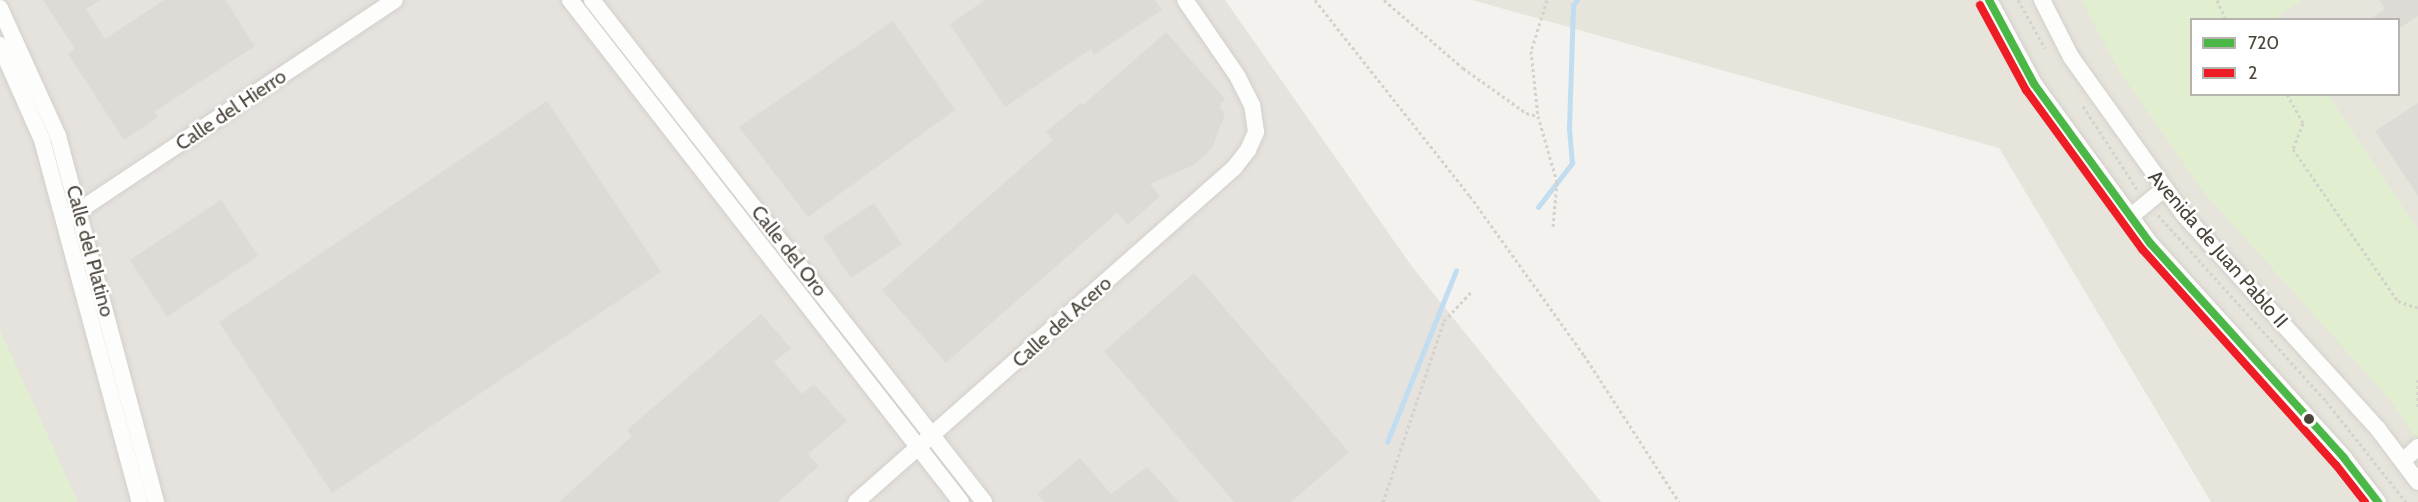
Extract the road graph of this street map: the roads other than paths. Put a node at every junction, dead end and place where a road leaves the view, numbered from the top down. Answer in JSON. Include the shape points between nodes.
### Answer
{"nodes":[{"id":1,"x":395,"y":0,"type":"edge"},
{"id":2,"x":570,"y":0,"type":"edge"},
{"id":3,"x":592,"y":0,"type":"edge"},
{"id":4,"x":1185,"y":0,"type":"edge"},
{"id":5,"x":1989,"y":0,"type":"edge"},
{"id":6,"x":2042,"y":0,"type":"edge"},
{"id":7,"x":0,"y":8,"type":"edge"},
{"id":8,"x":0,"y":45,"type":"edge"},
{"id":9,"x":2164,"y":189,"type":"junction"},
{"id":10,"x":73,"y":214,"type":"junction"},
{"id":11,"x":2130,"y":217,"type":"junction"},
{"id":12,"x":934,"y":436,"type":"junction"},
{"id":13,"x":2418,"y":447,"type":"edge"},
{"id":14,"x":918,"y":448,"type":"junction"},
{"id":15,"x":2404,"y":460,"type":"junction"},
{"id":16,"x":2418,"y":482,"type":"edge"},
{"id":17,"x":140,"y":502,"type":"edge"},
{"id":18,"x":156,"y":502,"type":"edge"},
{"id":19,"x":856,"y":502,"type":"edge"},
{"id":20,"x":961,"y":502,"type":"edge"},
{"id":21,"x":984,"y":502,"type":"edge"},
{"id":22,"x":2378,"y":502,"type":"edge"}],
"edges":[{"from":1,"to":10,"type":"street","name":"Calle del Hierro"},
{"from":2,"to":14,"type":"street","name":"Calle del Oro"},
{"from":3,"to":12,"type":"street","name":"Calle del Oro"},
{"from":4,"to":12,"type":"street","name":"Calle del Acero","via":[[1238,76],[1252,105],[1256,132],[1234,168]]},
{"from":5,"to":11,"type":"street","via":[[2034,84]]},
{"from":6,"to":9,"type":"street","name":"Avenida de Juan Pablo II","via":[[2071,57]]},
{"from":7,"to":10,"type":"street","name":"Calle del Platino","via":[[58,136]]},
{"from":8,"to":10,"type":"street","name":"Calle del Platino"},
{"from":9,"to":11,"type":"street"},
{"from":9,"to":15,"type":"street","name":"Avenida de Juan Pablo II"},
{"from":10,"to":17,"type":"street","name":"Calle del Platino"},
{"from":10,"to":18,"type":"street","name":"Calle del Platino"},
{"from":11,"to":22,"type":"street","via":[[2344,458]]},
{"from":12,"to":14,"type":"street","name":"Calle del Acero"},
{"from":12,"to":21,"type":"street","name":"Calle del Oro"},
{"from":13,"to":15,"type":"street"},
{"from":14,"to":19,"type":"street","name":"Calle del Acero"},
{"from":14,"to":20,"type":"street","name":"Calle del Oro"},
{"from":15,"to":16,"type":"street","name":"Avenida de Juan Pablo II"}]}
